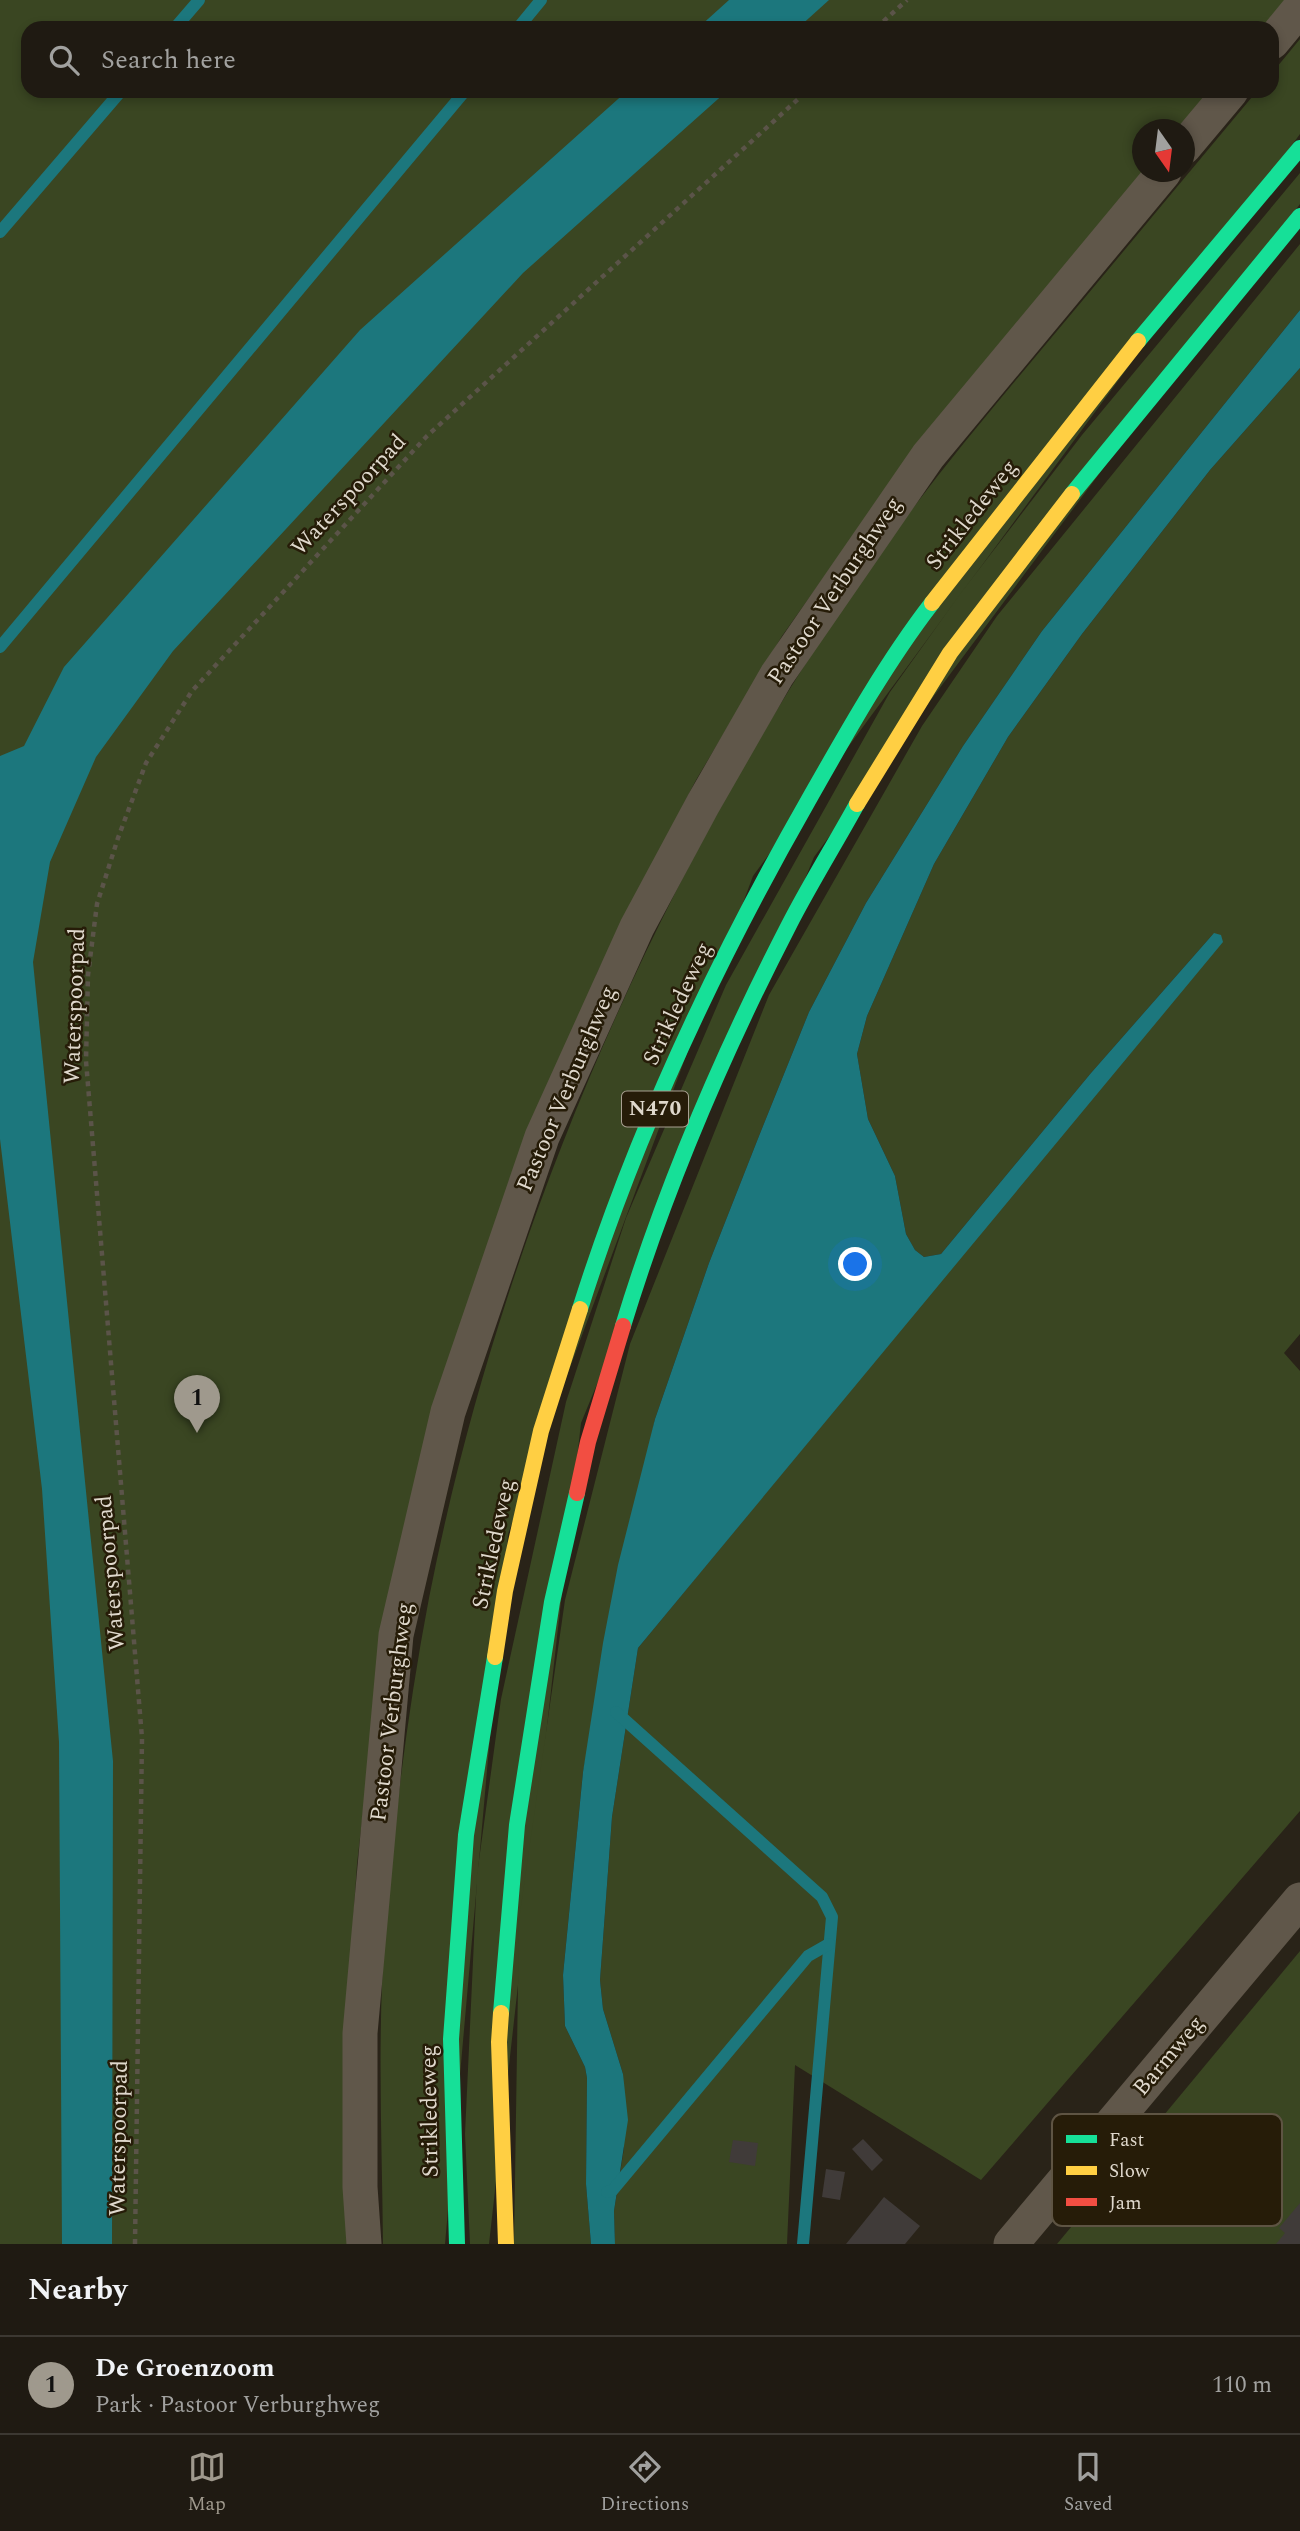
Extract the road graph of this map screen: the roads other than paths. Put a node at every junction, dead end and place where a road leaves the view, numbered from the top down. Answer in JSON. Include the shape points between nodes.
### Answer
{"nodes":[{"id":1,"x":1300,"y":8,"type":"edge"},
{"id":2,"x":1279,"y":34,"type":"edge"},
{"id":3,"x":1225,"y":98,"type":"edge"},
{"id":4,"x":1195,"y":135,"type":"edge"},
{"id":5,"x":1300,"y":149,"type":"edge"},
{"id":6,"x":1156,"y":182,"type":"edge"},
{"id":7,"x":1300,"y":216,"type":"edge"},
{"id":8,"x":1300,"y":1900,"type":"edge"},
{"id":9,"x":1120,"y":2114,"type":"edge"},
{"id":10,"x":1052,"y":2195,"type":"edge"},
{"id":11,"x":364,"y":2244,"type":"edge"},
{"id":12,"x":457,"y":2244,"type":"edge"},
{"id":13,"x":506,"y":2244,"type":"edge"},
{"id":14,"x":1011,"y":2244,"type":"edge"}],
"edges":[{"from":1,"to":2,"type":"street"},
{"from":3,"to":4,"type":"street"},
{"from":5,"to":12,"type":"main road","name":"Strikledeweg","number":"N470","via":[[1129,351],[912,629],[832,757],[758,889],[684,1039],[604,1233],[541,1431],[505,1591],[466,1835],[451,2039]]},
{"from":6,"to":11,"type":"street","name":"Pastoor Verburghweg","via":[[928,456],[777,675],[637,927],[542,1137],[448,1412],[396,1635],[360,2033]]},
{"from":7,"to":13,"type":"main road","number":"N470","via":[[1037,537],[950,653],[790,923],[720,1067],[649,1245],[588,1442],[552,1602],[517,1825],[499,2042]]},
{"from":8,"to":9,"type":"street","name":"Barmweg"},
{"from":10,"to":14,"type":"street","name":"Barmweg"}]}
